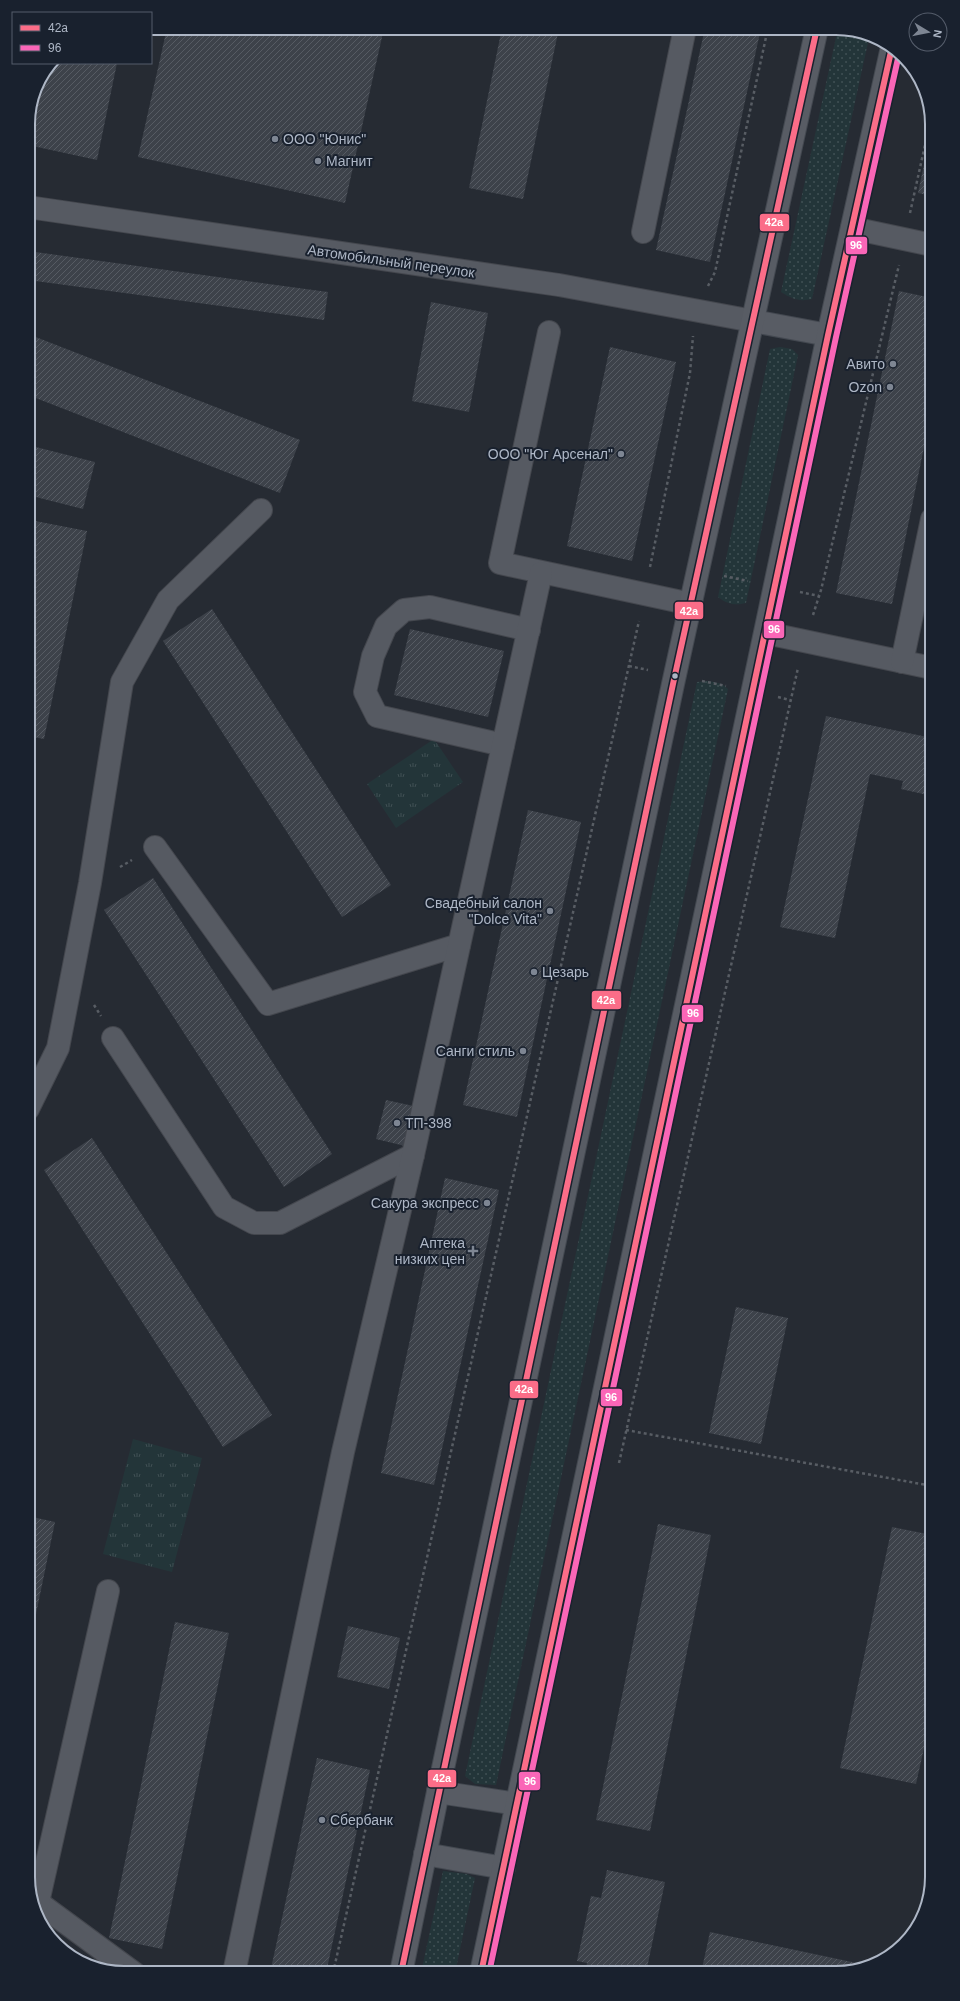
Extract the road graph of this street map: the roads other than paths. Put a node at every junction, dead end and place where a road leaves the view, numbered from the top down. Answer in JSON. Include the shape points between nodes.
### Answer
{"nodes":[{"id":1,"x":684,"y":35,"type":"edge"},
{"id":2,"x":815,"y":35,"type":"edge"},
{"id":3,"x":890,"y":54,"type":"edge"},
{"id":4,"x":35,"y":208,"type":"edge"},
{"id":5,"x":852,"y":228,"type":"junction"},
{"id":6,"x":644,"y":232,"type":"dead end"},
{"id":7,"x":925,"y":244,"type":"edge"},
{"id":8,"x":753,"y":321,"type":"junction"},
{"id":9,"x":549,"y":332,"type":"dead end"},
{"id":10,"x":828,"y":335,"type":"junction"},
{"id":11,"x":261,"y":510,"type":"dead end"},
{"id":12,"x":925,"y":552,"type":"edge"},
{"id":13,"x":541,"y":573,"type":"junction"},
{"id":14,"x":691,"y":604,"type":"junction"},
{"id":15,"x":529,"y":630,"type":"junction"},
{"id":16,"x":766,"y":633,"type":"junction"},
{"id":17,"x":902,"y":662,"type":"junction"},
{"id":18,"x":925,"y":667,"type":"edge"},
{"id":19,"x":503,"y":745,"type":"junction"},
{"id":20,"x":155,"y":847,"type":"road end"},
{"id":21,"x":459,"y":945,"type":"junction"},
{"id":22,"x":112,"y":1038,"type":"dead end"},
{"id":23,"x":35,"y":1095,"type":"edge"},
{"id":24,"x":413,"y":1155,"type":"junction"},
{"id":25,"x":108,"y":1592,"type":"dead end"},
{"id":26,"x":438,"y":1792,"type":"junction"},
{"id":27,"x":517,"y":1804,"type":"junction"},
{"id":28,"x":425,"y":1854,"type":"junction"},
{"id":29,"x":504,"y":1868,"type":"junction"},
{"id":30,"x":37,"y":1893,"type":"edge"},
{"id":31,"x":39,"y":1903,"type":"edge"},
{"id":32,"x":125,"y":1966,"type":"edge"},
{"id":33,"x":235,"y":1966,"type":"edge"},
{"id":34,"x":402,"y":1966,"type":"edge"},
{"id":35,"x":483,"y":1966,"type":"edge"}],
"edges":[{"from":1,"to":6,"type":"street"},
{"from":2,"to":8,"type":"main road"},
{"from":3,"to":5,"type":"main road"},
{"from":4,"to":8,"type":"street","name":"Автомобильный переулок","via":[[560,285]]},
{"from":5,"to":7,"type":"street"},
{"from":5,"to":10,"type":"main road"},
{"from":8,"to":10,"type":"main road"},
{"from":8,"to":14,"type":"main road"},
{"from":9,"to":13,"type":"street","via":[[500,563]]},
{"from":10,"to":16,"type":"main road"},
{"from":11,"to":23,"type":"street","via":[[168,600],[122,682],[90,883],[58,1048]]},
{"from":12,"to":17,"type":"street"},
{"from":13,"to":14,"type":"street"},
{"from":13,"to":15,"type":"street"},
{"from":14,"to":26,"type":"main road"},
{"from":15,"to":19,"type":"street"},
{"from":15,"to":19,"type":"street","via":[[430,607],[404,610],[386,626],[373,656],[365,692],[377,716]]},
{"from":16,"to":17,"type":"street"},
{"from":16,"to":27,"type":"main road"},
{"from":17,"to":18,"type":"street"},
{"from":19,"to":21,"type":"street"},
{"from":20,"to":21,"type":"street","via":[[268,1004]]},
{"from":21,"to":24,"type":"street"},
{"from":22,"to":24,"type":"street","via":[[224,1207],[254,1223],[280,1224]]},
{"from":24,"to":33,"type":"street","via":[[343,1452]]},
{"from":25,"to":30,"type":"street"},
{"from":26,"to":27,"type":"main road"},
{"from":26,"to":28,"type":"main road"},
{"from":27,"to":29,"type":"main road"},
{"from":28,"to":29,"type":"main road"},
{"from":28,"to":34,"type":"main road"},
{"from":29,"to":35,"type":"main road"},
{"from":31,"to":32,"type":"street"}]}
